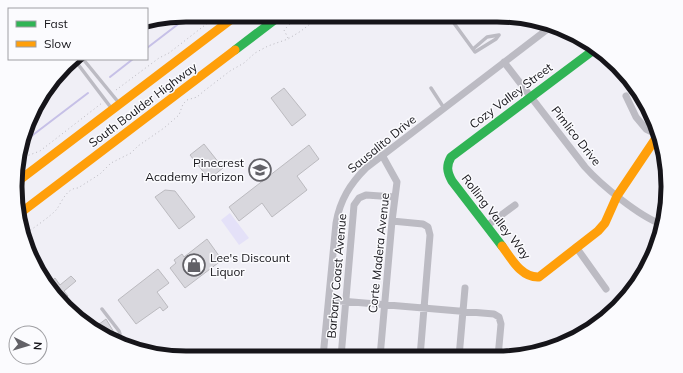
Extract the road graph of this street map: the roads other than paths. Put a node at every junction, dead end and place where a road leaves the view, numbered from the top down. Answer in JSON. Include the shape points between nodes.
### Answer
{"nodes":[{"id":1,"x":228,"y":22,"type":"edge"},
{"id":2,"x":271,"y":22,"type":"edge"},
{"id":3,"x":453,"y":22,"type":"edge"},
{"id":4,"x":546,"y":30,"type":"edge"},
{"id":5,"x":474,"y":51,"type":"junction"},
{"id":6,"x":591,"y":52,"type":"edge"},
{"id":7,"x":84,"y":60,"type":"edge"},
{"id":8,"x":504,"y":62,"type":"junction"},
{"id":9,"x":77,"y":64,"type":"edge"},
{"id":10,"x":431,"y":88,"type":"dead end"},
{"id":11,"x":531,"y":96,"type":"junction"},
{"id":12,"x":626,"y":96,"type":"dead end"},
{"id":13,"x":120,"y":103,"type":"junction"},
{"id":14,"x":444,"y":108,"type":"junction"},
{"id":15,"x":112,"y":109,"type":"junction"},
{"id":16,"x":651,"y":132,"type":"edge"},
{"id":17,"x":654,"y":141,"type":"edge"},
{"id":18,"x":382,"y":155,"type":"junction"},
{"id":19,"x":40,"y":164,"type":"junction"},
{"id":20,"x":446,"y":166,"type":"joint"},
{"id":21,"x":22,"y":171,"type":"edge"},
{"id":22,"x":22,"y":178,"type":"edge"},
{"id":23,"x":618,"y":196,"type":"junction"},
{"id":24,"x":395,"y":197,"type":"junction"},
{"id":25,"x":515,"y":205,"type":"dead end"},
{"id":26,"x":23,"y":211,"type":"edge"},
{"id":27,"x":392,"y":221,"type":"junction"},
{"id":28,"x":657,"y":222,"type":"edge"},
{"id":29,"x":488,"y":225,"type":"junction"},
{"id":30,"x":576,"y":247,"type":"junction"},
{"id":31,"x":465,"y":288,"type":"dead end"},
{"id":32,"x":606,"y":289,"type":"dead end"},
{"id":33,"x":329,"y":300,"type":"junction"},
{"id":34,"x":346,"y":301,"type":"junction"},
{"id":35,"x":385,"y":304,"type":"junction"},
{"id":36,"x":424,"y":308,"type":"junction"},
{"id":37,"x":102,"y":309,"type":"dead end"},
{"id":38,"x":463,"y":311,"type":"junction"},
{"id":39,"x":119,"y":336,"type":"edge"},
{"id":40,"x":324,"y":351,"type":"edge"},
{"id":41,"x":342,"y":351,"type":"edge"},
{"id":42,"x":381,"y":351,"type":"edge"},
{"id":43,"x":420,"y":351,"type":"edge"},
{"id":44,"x":460,"y":351,"type":"edge"},
{"id":45,"x":499,"y":351,"type":"edge"}],
"edges":[{"from":1,"to":13,"type":"main road","name":"South Boulder Highway"},
{"from":2,"to":26,"type":"main road","name":"South Boulder Highway"},
{"from":3,"to":5,"type":"lane"},
{"from":4,"to":8,"type":"street","name":"Sausalito Drive"},
{"from":5,"to":5,"type":"lane","via":[[496,39],[499,35],[487,38]]},
{"from":6,"to":11,"type":"main road","name":"Cozy Valley Street"},
{"from":7,"to":13,"type":"lane"},
{"from":8,"to":11,"type":"street","name":"Pimlico Drive"},
{"from":8,"to":14,"type":"street","name":"Sausalito Drive"},
{"from":9,"to":15,"type":"lane"},
{"from":10,"to":14,"type":"lane"},
{"from":11,"to":20,"type":"main road","name":"Cozy Valley Street","via":[[451,157]]},
{"from":11,"to":23,"type":"street","name":"Pimlico Drive","via":[[585,167]]},
{"from":12,"to":16,"type":"street","via":[[636,117]]},
{"from":13,"to":15,"type":"main road","name":"South Boulder Highway"},
{"from":14,"to":18,"type":"street","name":"Sausalito Drive"},
{"from":15,"to":19,"type":"main road","name":"South Boulder Highway"},
{"from":17,"to":23,"type":"main road"},
{"from":18,"to":24,"type":"street","name":"Corte Madera Avenue","via":[[396,178]]},
{"from":18,"to":33,"type":"street","name":"Sausalito Drive","via":[[355,179],[342,201],[336,222]]},
{"from":19,"to":21,"type":"main road"},
{"from":19,"to":22,"type":"main road","name":"South Boulder Highway"},
{"from":20,"to":29,"type":"main road","name":"Rolling Valley Way","via":[[452,181]]},
{"from":23,"to":28,"type":"street","name":"Pimlico Drive"},
{"from":23,"to":30,"type":"main road","via":[[605,223]]},
{"from":24,"to":27,"type":"street","name":"Corte Madera Avenue"},
{"from":24,"to":34,"type":"street","name":"Barbary Coast Avenue","via":[[366,195],[359,198],[354,205]]},
{"from":25,"to":29,"type":"street"},
{"from":27,"to":35,"type":"street","name":"Corte Madera Avenue"},
{"from":27,"to":36,"type":"street","via":[[423,224],[428,227],[430,235]]},
{"from":29,"to":30,"type":"main road","name":"Rolling Valley Way","via":[[522,272],[533,278],[539,277]]},
{"from":30,"to":32,"type":"street"},
{"from":31,"to":38,"type":"street"},
{"from":33,"to":34,"type":"street"},
{"from":33,"to":40,"type":"street","name":"Sausalito Drive"},
{"from":34,"to":35,"type":"street"},
{"from":34,"to":41,"type":"street","name":"Barbary Coast Avenue"},
{"from":35,"to":36,"type":"street"},
{"from":35,"to":42,"type":"street","name":"Corte Madera Avenue"},
{"from":36,"to":38,"type":"street"},
{"from":36,"to":43,"type":"street"},
{"from":37,"to":39,"type":"lane","via":[[119,331]]},
{"from":38,"to":44,"type":"street"},
{"from":38,"to":45,"type":"street","via":[[494,314],[499,317],[501,324]]}]}
